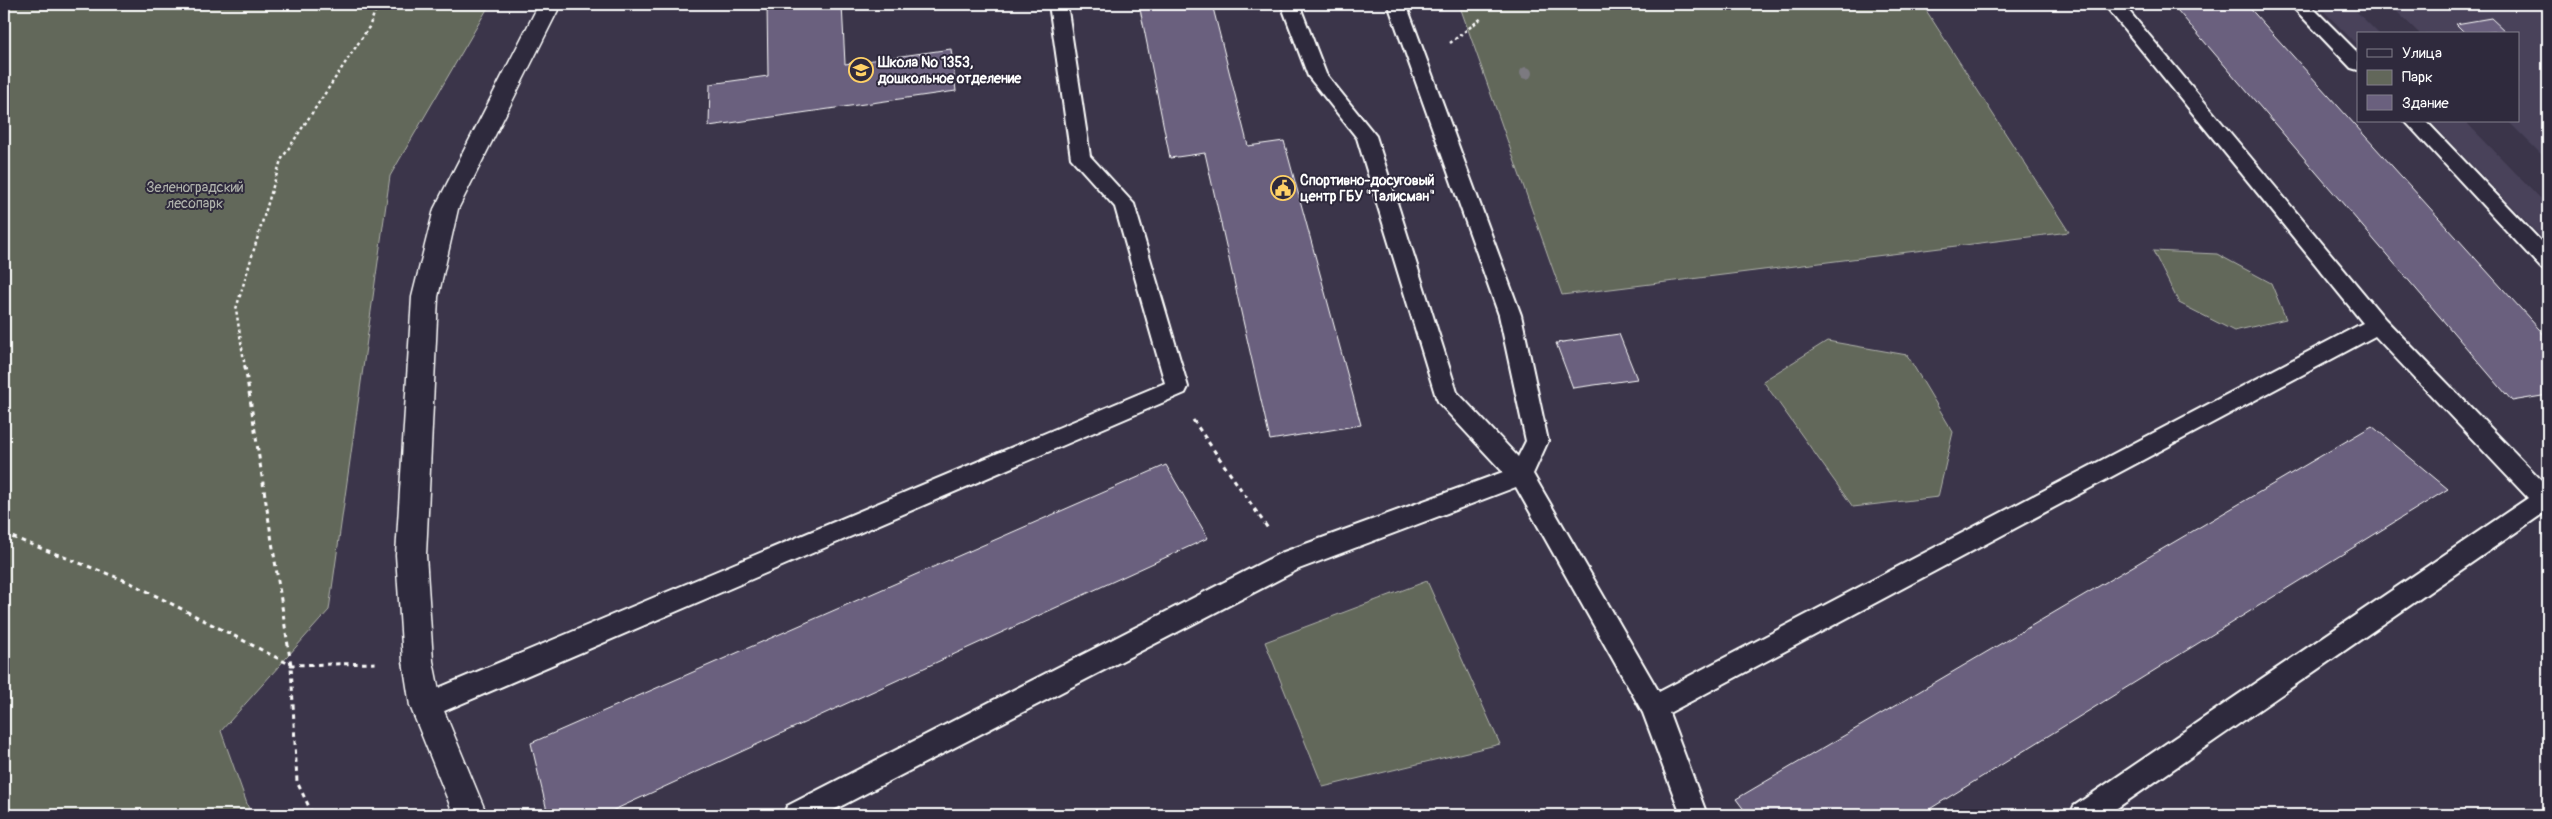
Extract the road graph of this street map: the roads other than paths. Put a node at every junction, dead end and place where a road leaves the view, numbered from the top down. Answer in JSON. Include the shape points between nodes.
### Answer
{"nodes":[{"id":1,"x":550,"y":4,"type":"edge"},
{"id":2,"x":1058,"y":4,"type":"edge"},
{"id":3,"x":1290,"y":4,"type":"edge"},
{"id":4,"x":1397,"y":4,"type":"edge"},
{"id":5,"x":2113,"y":4,"type":"edge"},
{"id":6,"x":2299,"y":4,"type":"edge"},
{"id":7,"x":2357,"y":63,"type":"edge"},
{"id":8,"x":2415,"y":122,"type":"edge"},
{"id":9,"x":2548,"y":262,"type":"edge"},
{"id":10,"x":2378,"y":325,"type":"junction"},
{"id":11,"x":1521,"y":475,"type":"junction"},
{"id":12,"x":2546,"y":498,"type":"edge"},
{"id":13,"x":426,"y":706,"type":"junction"},
{"id":14,"x":1654,"y":708,"type":"junction"},
{"id":15,"x":470,"y":815,"type":"edge"},
{"id":16,"x":798,"y":815,"type":"edge"},
{"id":17,"x":1694,"y":815,"type":"edge"},
{"id":18,"x":2084,"y":815,"type":"edge"}],
"edges":[{"from":1,"to":13,"type":"street","via":[[446,209],[424,297],[411,554],[418,662]]},
{"from":2,"to":13,"type":"lane","via":[[1081,158],[1124,204],[1177,387]]},
{"from":3,"to":11,"type":"lane","via":[[1317,76],[1366,136],[1447,397]]},
{"from":4,"to":11,"type":"lane","via":[[1510,315],[1537,441]]},
{"from":5,"to":10,"type":"lane"},
{"from":6,"to":7,"type":"lane"},
{"from":8,"to":9,"type":"lane"},
{"from":10,"to":12,"type":"lane"},
{"from":10,"to":14,"type":"lane"},
{"from":11,"to":14,"type":"lane"},
{"from":11,"to":16,"type":"lane","via":[[1290,561]]},
{"from":12,"to":18,"type":"lane"},
{"from":13,"to":15,"type":"street"},
{"from":14,"to":17,"type":"lane"}]}
